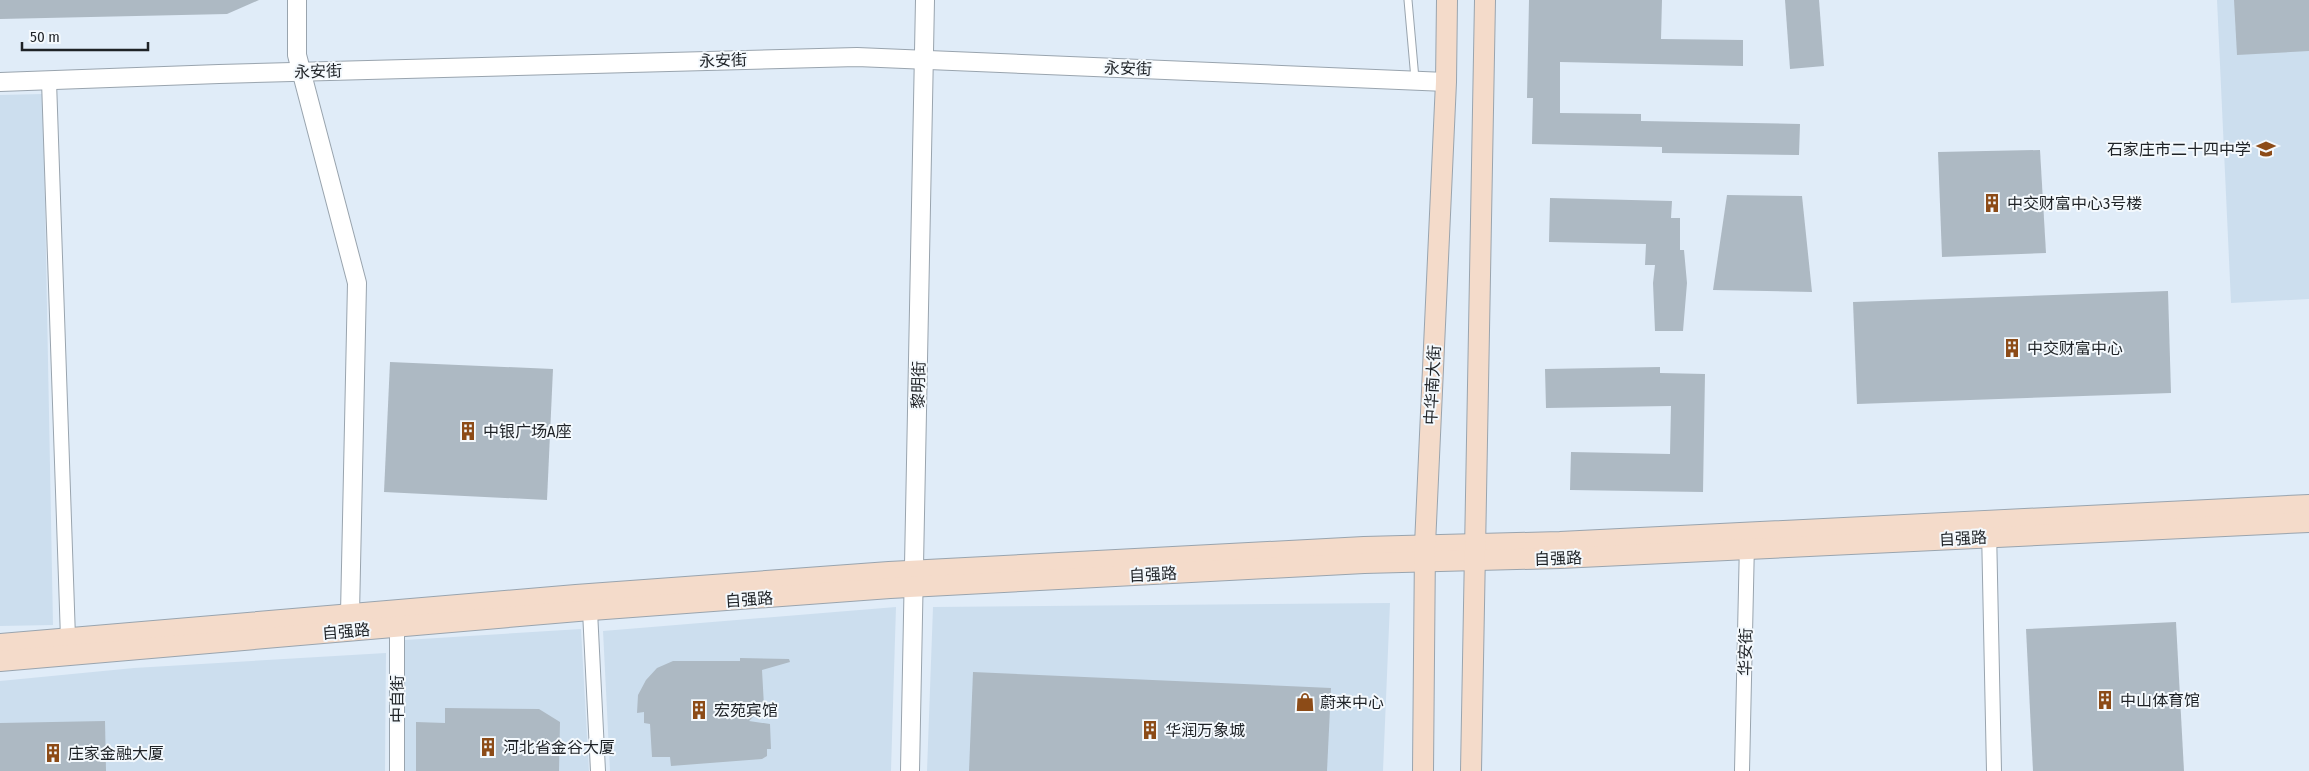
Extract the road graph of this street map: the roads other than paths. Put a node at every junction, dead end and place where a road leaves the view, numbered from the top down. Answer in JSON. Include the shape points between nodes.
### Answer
{"nodes":[{"id":1,"x":297,"y":0,"type":"edge"},
{"id":2,"x":925,"y":0,"type":"edge"},
{"id":3,"x":1408,"y":0,"type":"edge"},
{"id":4,"x":1447,"y":0,"type":"edge"},
{"id":5,"x":1485,"y":0,"type":"edge"},
{"id":6,"x":924,"y":59,"type":"junction"},
{"id":7,"x":302,"y":72,"type":"junction"},
{"id":8,"x":49,"y":81,"type":"junction"},
{"id":9,"x":1415,"y":81,"type":"junction"},
{"id":10,"x":0,"y":82,"type":"edge"},
{"id":11,"x":1446,"y":82,"type":"junction"},
{"id":12,"x":2309,"y":505,"type":"edge"},
{"id":13,"x":2309,"y":522,"type":"edge"},
{"id":14,"x":1989,"y":529,"type":"junction"},
{"id":15,"x":1747,"y":541,"type":"junction"},
{"id":16,"x":1475,"y":552,"type":"junction"},
{"id":17,"x":1425,"y":554,"type":"junction"},
{"id":18,"x":914,"y":579,"type":"junction"},
{"id":19,"x":590,"y":610,"type":"junction"},
{"id":20,"x":350,"y":614,"type":"junction"},
{"id":21,"x":396,"y":627,"type":"junction"},
{"id":22,"x":68,"y":638,"type":"junction"},
{"id":23,"x":0,"y":644,"type":"edge"},
{"id":24,"x":0,"y":661,"type":"edge"},
{"id":25,"x":398,"y":771,"type":"edge"},
{"id":26,"x":598,"y":771,"type":"edge"},
{"id":27,"x":910,"y":771,"type":"edge"},
{"id":28,"x":1423,"y":771,"type":"edge"},
{"id":29,"x":1471,"y":771,"type":"edge"},
{"id":30,"x":1742,"y":771,"type":"edge"},
{"id":31,"x":1994,"y":771,"type":"edge"}],
"edges":[{"from":1,"to":7,"type":"street","via":[[297,55]]},
{"from":2,"to":6,"type":"street","name":"黎明街"},
{"from":3,"to":9,"type":"lane"},
{"from":4,"to":11,"type":"main road","name":"中华南大街"},
{"from":5,"to":16,"type":"main road"},
{"from":6,"to":7,"type":"street","name":"永安街","via":[[856,56]]},
{"from":6,"to":9,"type":"street","name":"永安街"},
{"from":6,"to":18,"type":"street","name":"黎明街"},
{"from":7,"to":8,"type":"street","name":"永安街"},
{"from":7,"to":20,"type":"street","via":[[357,283]]},
{"from":8,"to":10,"type":"street","name":"永安街"},
{"from":8,"to":22,"type":"street"},
{"from":9,"to":11,"type":"street","name":"永安街"},
{"from":11,"to":17,"type":"main road","name":"中华南大街"},
{"from":12,"to":14,"type":"main road","name":"自强路"},
{"from":13,"to":14,"type":"main road","name":"自强路"},
{"from":14,"to":15,"type":"main road","name":"自强路"},
{"from":14,"to":31,"type":"street"},
{"from":15,"to":16,"type":"main road","name":"自强路"},
{"from":15,"to":30,"type":"street","name":"华安街"},
{"from":16,"to":17,"type":"main road","name":"自强路"},
{"from":16,"to":29,"type":"main road"},
{"from":17,"to":18,"type":"main road","name":"自强路"},
{"from":17,"to":28,"type":"main road","name":"中华南大街"},
{"from":18,"to":19,"type":"main road","name":"自强路"},
{"from":18,"to":20,"type":"main road","name":"自强路"},
{"from":18,"to":27,"type":"street","name":"黎明街"},
{"from":19,"to":21,"type":"main road","name":"自强路"},
{"from":19,"to":26,"type":"street"},
{"from":20,"to":22,"type":"main road","name":"自强路"},
{"from":21,"to":24,"type":"main road","name":"自强路"},
{"from":21,"to":25,"type":"street","name":"中自街"},
{"from":22,"to":23,"type":"main road","name":"自强路"}]}
